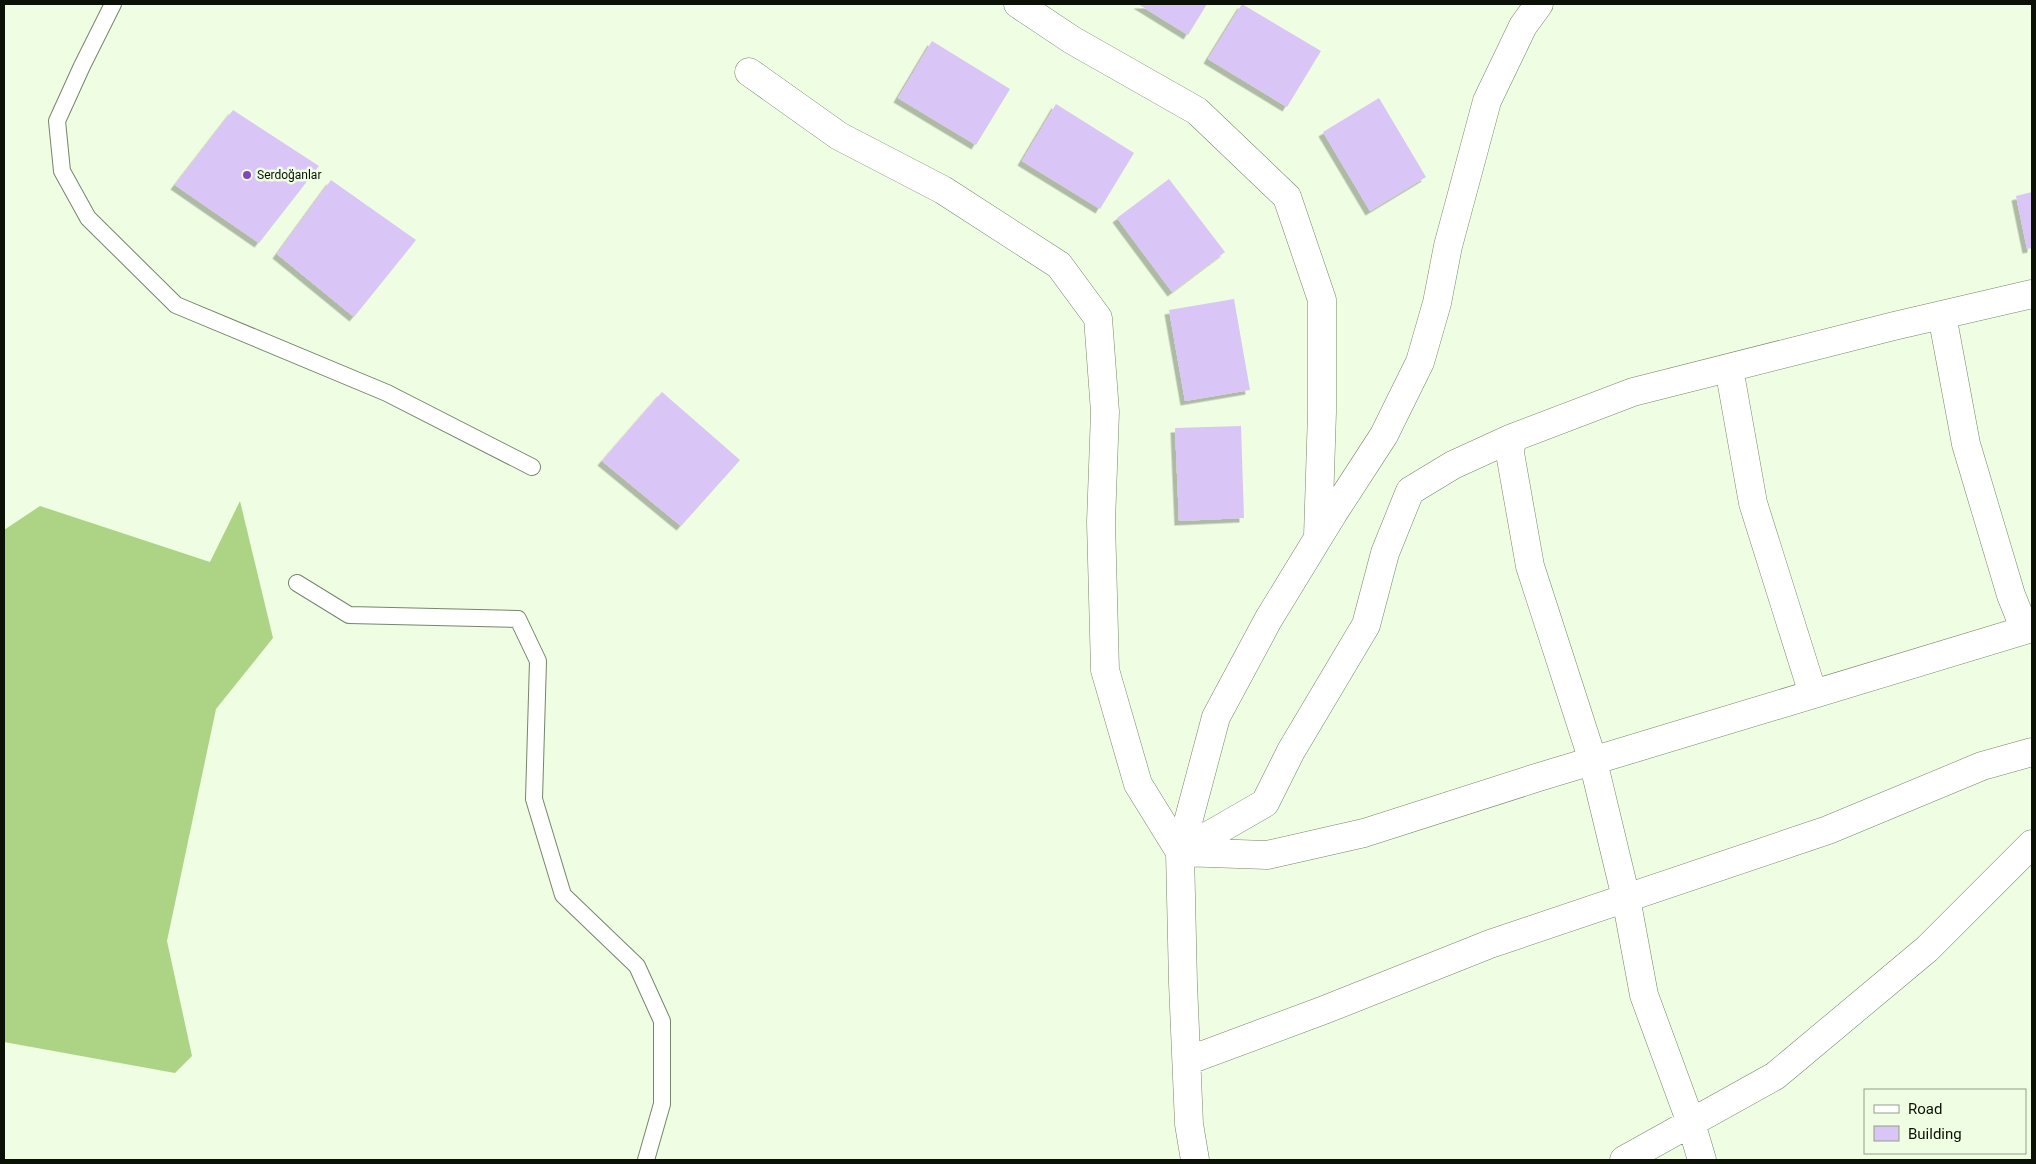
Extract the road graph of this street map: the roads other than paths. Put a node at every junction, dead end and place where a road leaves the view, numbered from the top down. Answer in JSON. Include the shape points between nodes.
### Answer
{"nodes":[{"id":1,"x":113,"y":4,"type":"edge"},
{"id":2,"x":1018,"y":4,"type":"edge"},
{"id":3,"x":1539,"y":4,"type":"edge"},
{"id":4,"x":749,"y":72,"type":"dead end"},
{"id":5,"x":2032,"y":294,"type":"edge"},
{"id":6,"x":1942,"y":315,"type":"junction"},
{"id":7,"x":1729,"y":368,"type":"junction"},
{"id":8,"x":1512,"y":438,"type":"junction"},
{"id":9,"x":532,"y":467,"type":"dead end"},
{"id":10,"x":1318,"y":539,"type":"junction"},
{"id":11,"x":297,"y":584,"type":"dead end"},
{"id":12,"x":2029,"y":629,"type":"edge"},
{"id":13,"x":1813,"y":694,"type":"junction"},
{"id":14,"x":2032,"y":752,"type":"edge"},
{"id":15,"x":1593,"y":761,"type":"junction"},
{"id":16,"x":2032,"y":844,"type":"edge"},
{"id":17,"x":1180,"y":852,"type":"junction"},
{"id":18,"x":1626,"y":898,"type":"junction"},
{"id":19,"x":1187,"y":1061,"type":"junction"},
{"id":20,"x":1691,"y":1123,"type":"junction"},
{"id":21,"x":646,"y":1160,"type":"edge"},
{"id":22,"x":1195,"y":1160,"type":"edge"},
{"id":23,"x":1624,"y":1160,"type":"edge"},
{"id":24,"x":1702,"y":1160,"type":"edge"}],
"edges":[{"from":1,"to":9,"type":"lane","via":[[57,121],[62,171],[88,218],[176,305],[387,393]]},
{"from":2,"to":10,"type":"street","via":[[1072,40],[1197,111],[1287,197],[1322,300]]},
{"from":3,"to":10,"type":"street","via":[[1523,26],[1487,101],[1420,362],[1384,435]]},
{"from":4,"to":17,"type":"street","via":[[839,136],[942,190],[1059,265],[1098,318],[1105,412],[1100,522],[1105,670],[1138,784]]},
{"from":5,"to":6,"type":"street"},
{"from":6,"to":7,"type":"street"},
{"from":6,"to":12,"type":"street","via":[[1966,444],[2011,595]]},
{"from":7,"to":8,"type":"street","via":[[1633,392]]},
{"from":7,"to":13,"type":"street","via":[[1753,503]]},
{"from":8,"to":15,"type":"street","via":[[1510,454],[1530,566]]},
{"from":8,"to":17,"type":"street","via":[[1454,464],[1410,491],[1386,553],[1366,625],[1291,751],[1265,803]]},
{"from":10,"to":17,"type":"street","via":[[1268,620],[1216,717]]},
{"from":11,"to":21,"type":"lane","via":[[349,616],[518,619],[538,661],[534,799],[563,895],[637,966],[662,1021],[662,1104]]},
{"from":12,"to":13,"type":"street"},
{"from":13,"to":15,"type":"street"},
{"from":14,"to":18,"type":"street","via":[[1982,766],[1828,830]]},
{"from":15,"to":17,"type":"street","via":[[1364,833],[1267,855]]},
{"from":15,"to":18,"type":"street"},
{"from":16,"to":20,"type":"street","via":[[1927,948],[1775,1076]]},
{"from":17,"to":19,"type":"street"},
{"from":18,"to":19,"type":"street","via":[[1490,944]]},
{"from":18,"to":20,"type":"street","via":[[1644,995]]},
{"from":19,"to":22,"type":"street"},
{"from":20,"to":23,"type":"street"},
{"from":20,"to":24,"type":"street"}]}
